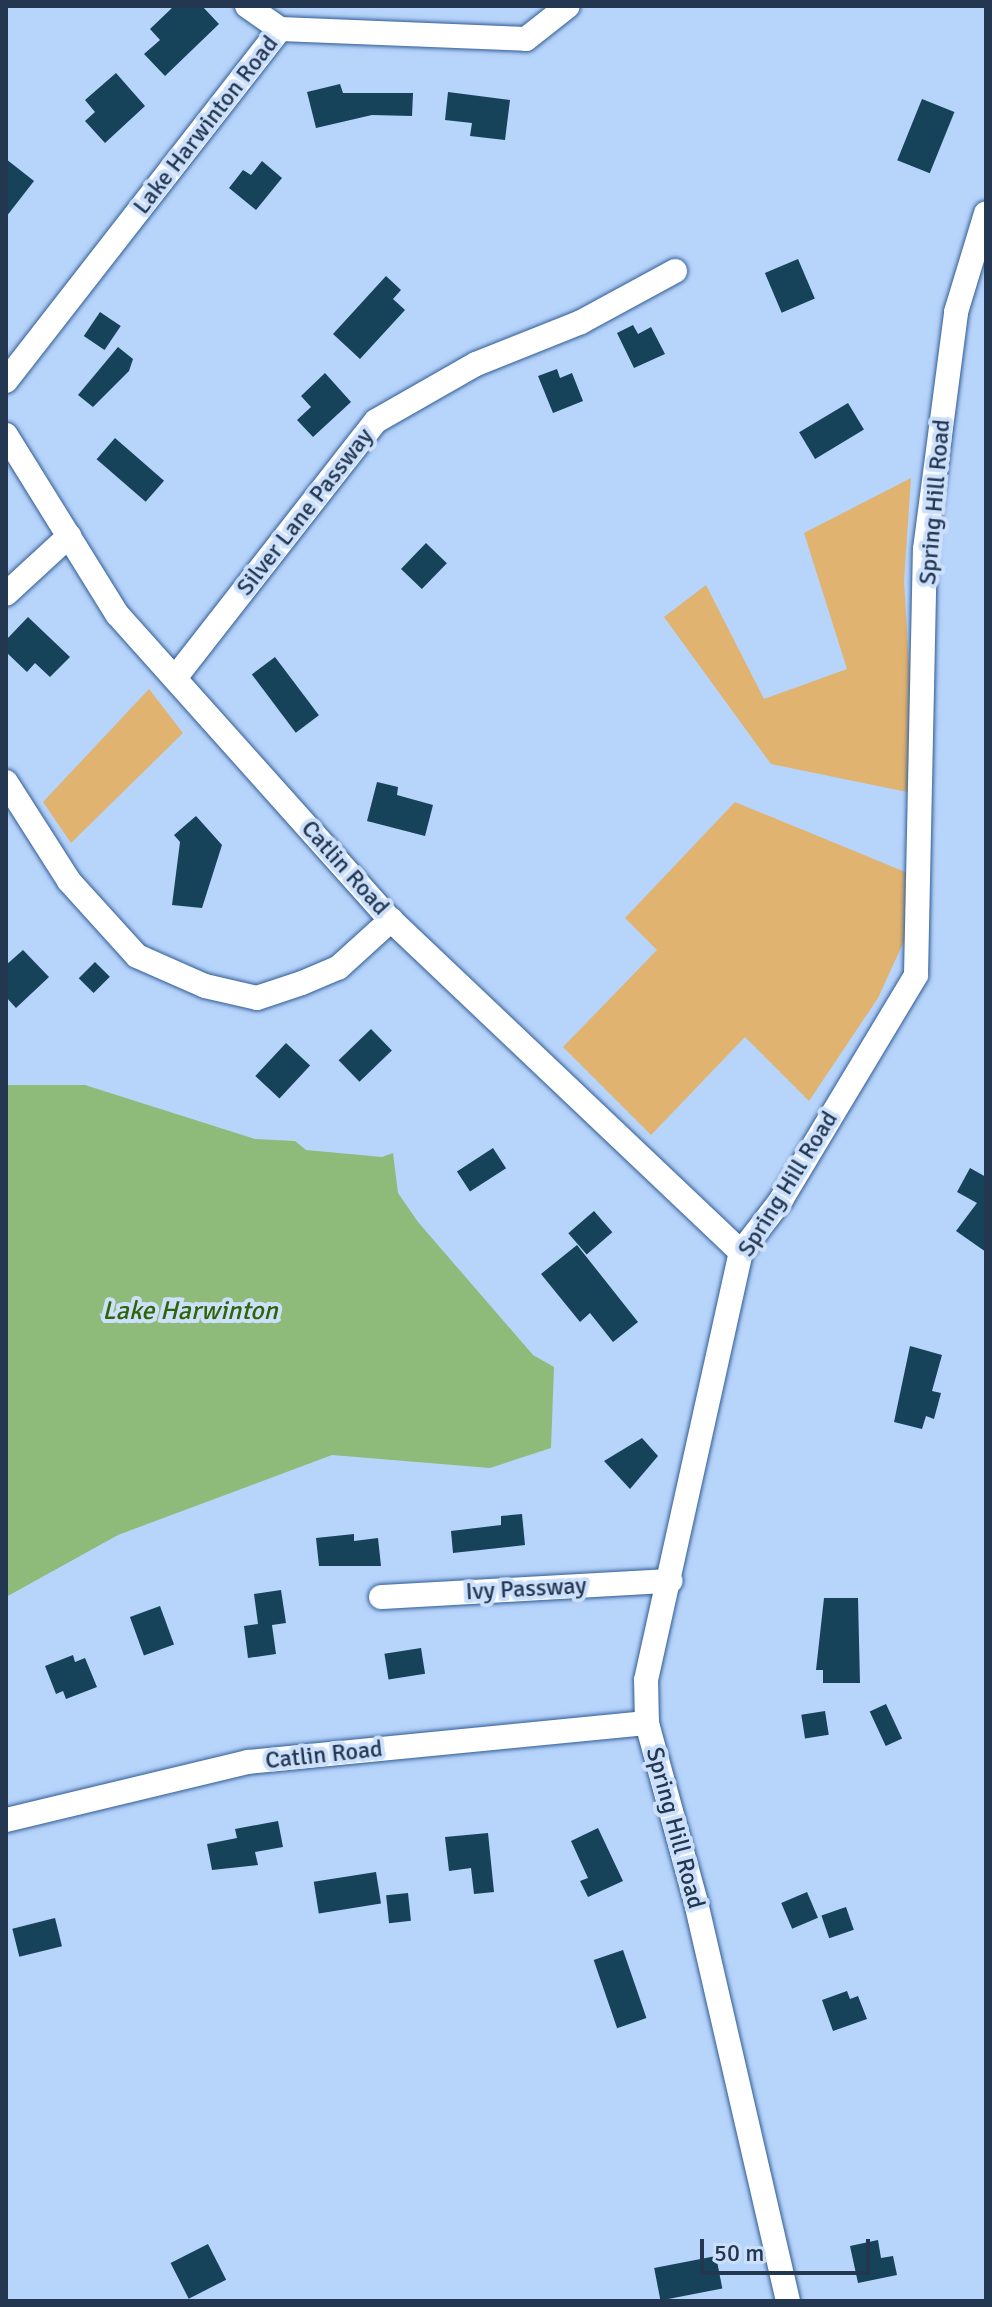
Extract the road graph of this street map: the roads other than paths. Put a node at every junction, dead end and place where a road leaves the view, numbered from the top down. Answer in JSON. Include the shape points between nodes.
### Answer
{"nodes":[{"id":1,"x":247,"y":6,"type":"edge"},
{"id":2,"x":568,"y":6,"type":"edge"},
{"id":3,"x":280,"y":29,"type":"junction"},
{"id":4,"x":986,"y":213,"type":"edge"},
{"id":5,"x":675,"y":271,"type":"dead end"},
{"id":6,"x":6,"y":381,"type":"edge"},
{"id":7,"x":6,"y":435,"type":"edge"},
{"id":8,"x":69,"y":536,"type":"junction"},
{"id":9,"x":6,"y":594,"type":"edge"},
{"id":10,"x":175,"y":678,"type":"junction"},
{"id":11,"x":6,"y":782,"type":"edge"},
{"id":12,"x":391,"y":920,"type":"junction"},
{"id":13,"x":741,"y":1252,"type":"junction"},
{"id":14,"x":671,"y":1581,"type":"junction"},
{"id":15,"x":381,"y":1597,"type":"dead end"},
{"id":16,"x":647,"y":1723,"type":"junction"},
{"id":17,"x":6,"y":1820,"type":"edge"},
{"id":18,"x":788,"y":2301,"type":"edge"}],
"edges":[{"from":1,"to":3,"type":"street"},
{"from":2,"to":3,"type":"street","name":"Lake Harwinton Road","via":[[526,39]]},
{"from":3,"to":6,"type":"street","name":"Lake Harwinton Road"},
{"from":4,"to":13,"type":"street","name":"Spring Hill Road","via":[[956,312],[925,549],[916,975],[781,1200]]},
{"from":5,"to":10,"type":"street","name":"Silver Lane Passway","via":[[581,322],[476,364],[376,421]]},
{"from":7,"to":8,"type":"street","name":"Catlin Road"},
{"from":8,"to":9,"type":"street"},
{"from":8,"to":10,"type":"street","name":"Catlin Road","via":[[117,614]]},
{"from":10,"to":12,"type":"street","name":"Catlin Road"},
{"from":11,"to":12,"type":"street","via":[[69,881],[137,956],[205,986],[257,998],[302,983],[338,968]]},
{"from":12,"to":13,"type":"street","name":"Catlin Road"},
{"from":13,"to":14,"type":"street","name":"Spring Hill Road"},
{"from":14,"to":15,"type":"street","name":"Ivy Passway"},
{"from":14,"to":16,"type":"street","name":"Spring Hill Road","via":[[646,1680]]},
{"from":16,"to":17,"type":"street","name":"Catlin Road","via":[[248,1762]]},
{"from":16,"to":18,"type":"street","name":"Spring Hill Road","via":[[697,1906]]}]}
